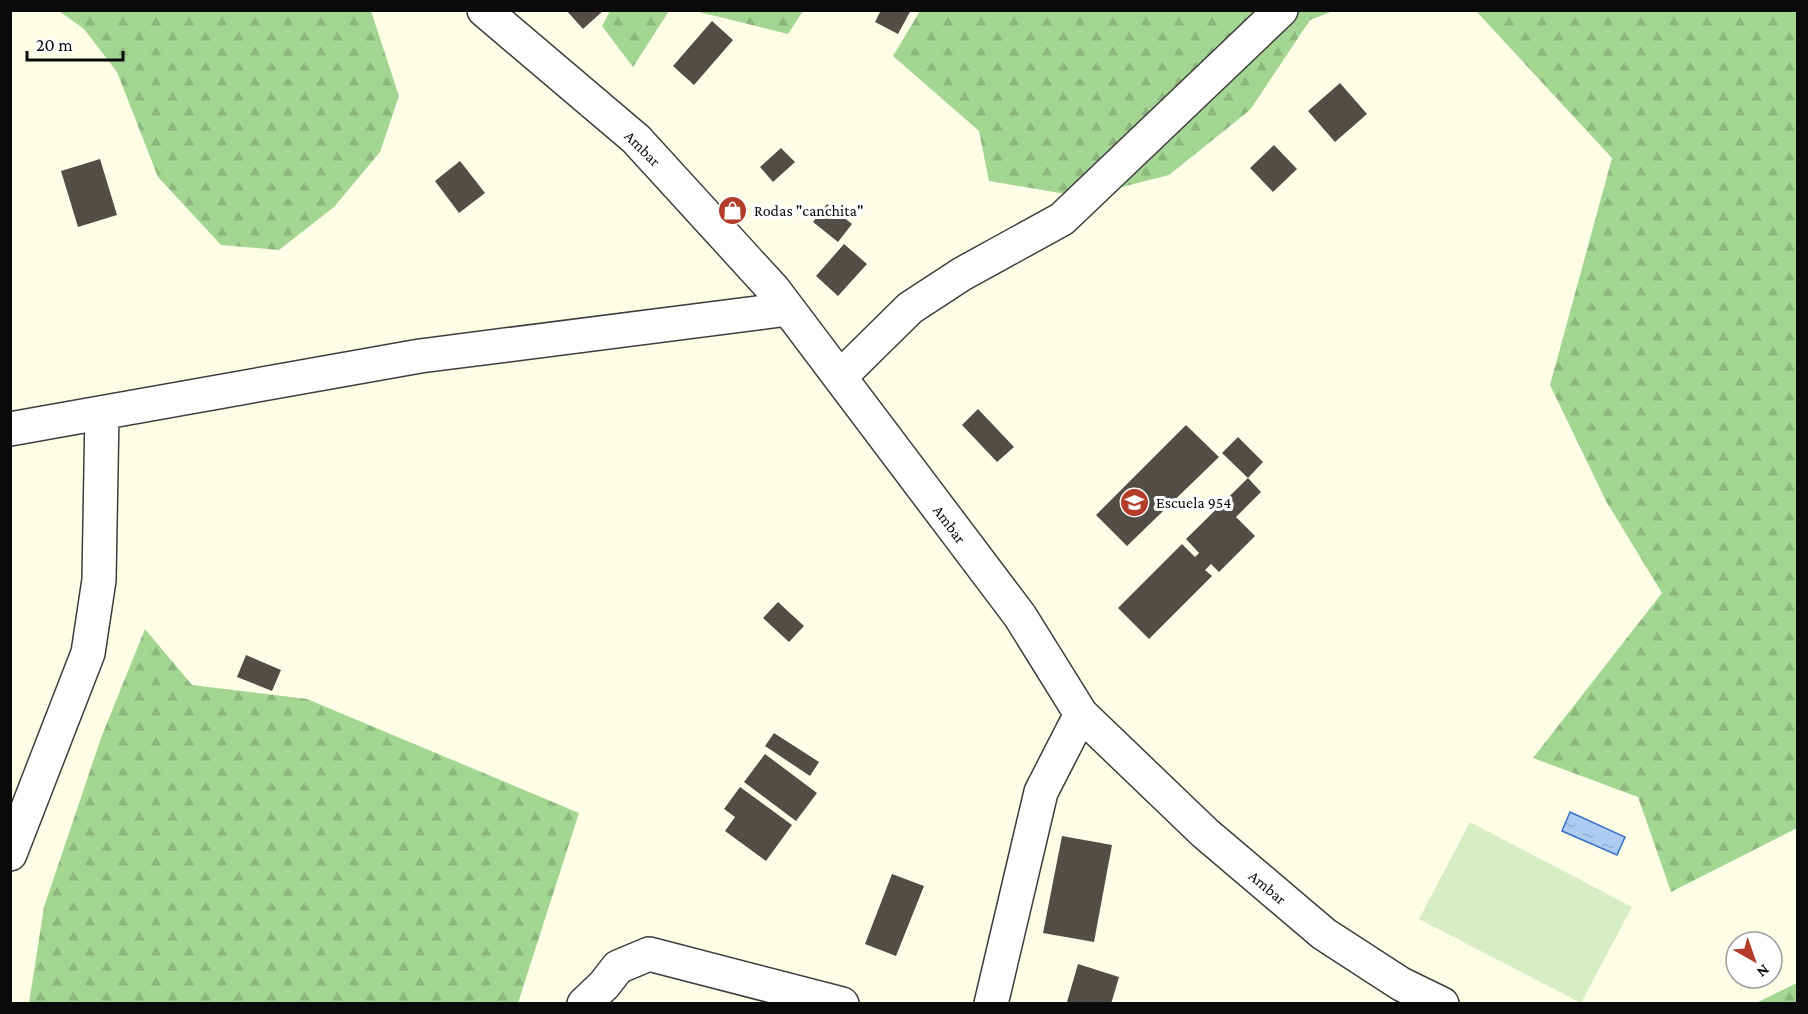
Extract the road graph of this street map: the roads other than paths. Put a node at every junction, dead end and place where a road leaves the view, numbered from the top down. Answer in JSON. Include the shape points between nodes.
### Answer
{"nodes":[{"id":1,"x":484,"y":10,"type":"edge"},
{"id":2,"x":1281,"y":10,"type":"edge"},
{"id":3,"x":788,"y":309,"type":"junction"},
{"id":4,"x":840,"y":377,"type":"junction"},
{"id":5,"x":102,"y":413,"type":"junction"},
{"id":6,"x":10,"y":429,"type":"edge"},
{"id":7,"x":1081,"y":714,"type":"junction"},
{"id":8,"x":10,"y":854,"type":"edge"},
{"id":9,"x":584,"y":1004,"type":"edge"},
{"id":10,"x":842,"y":1004,"type":"edge"},
{"id":11,"x":991,"y":1004,"type":"edge"},
{"id":12,"x":1442,"y":1004,"type":"edge"}],
"edges":[{"from":1,"to":3,"type":"street","name":"Ambar","via":[[636,139]]},
{"from":2,"to":4,"type":"street","via":[[1062,219],[962,274],[910,308]]},
{"from":3,"to":4,"type":"street","name":"Ambar"},
{"from":3,"to":5,"type":"street","via":[[420,356]]},
{"from":4,"to":7,"type":"street","name":"Ambar","via":[[1020,616]]},
{"from":5,"to":6,"type":"street"},
{"from":5,"to":8,"type":"street","via":[[99,580],[88,653]]},
{"from":7,"to":11,"type":"street","via":[[1041,792]]},
{"from":7,"to":12,"type":"street","name":"Ambar","via":[[1205,833],[1324,934],[1401,984]]},
{"from":9,"to":10,"type":"street","via":[[618,967],[649,954]]}]}
